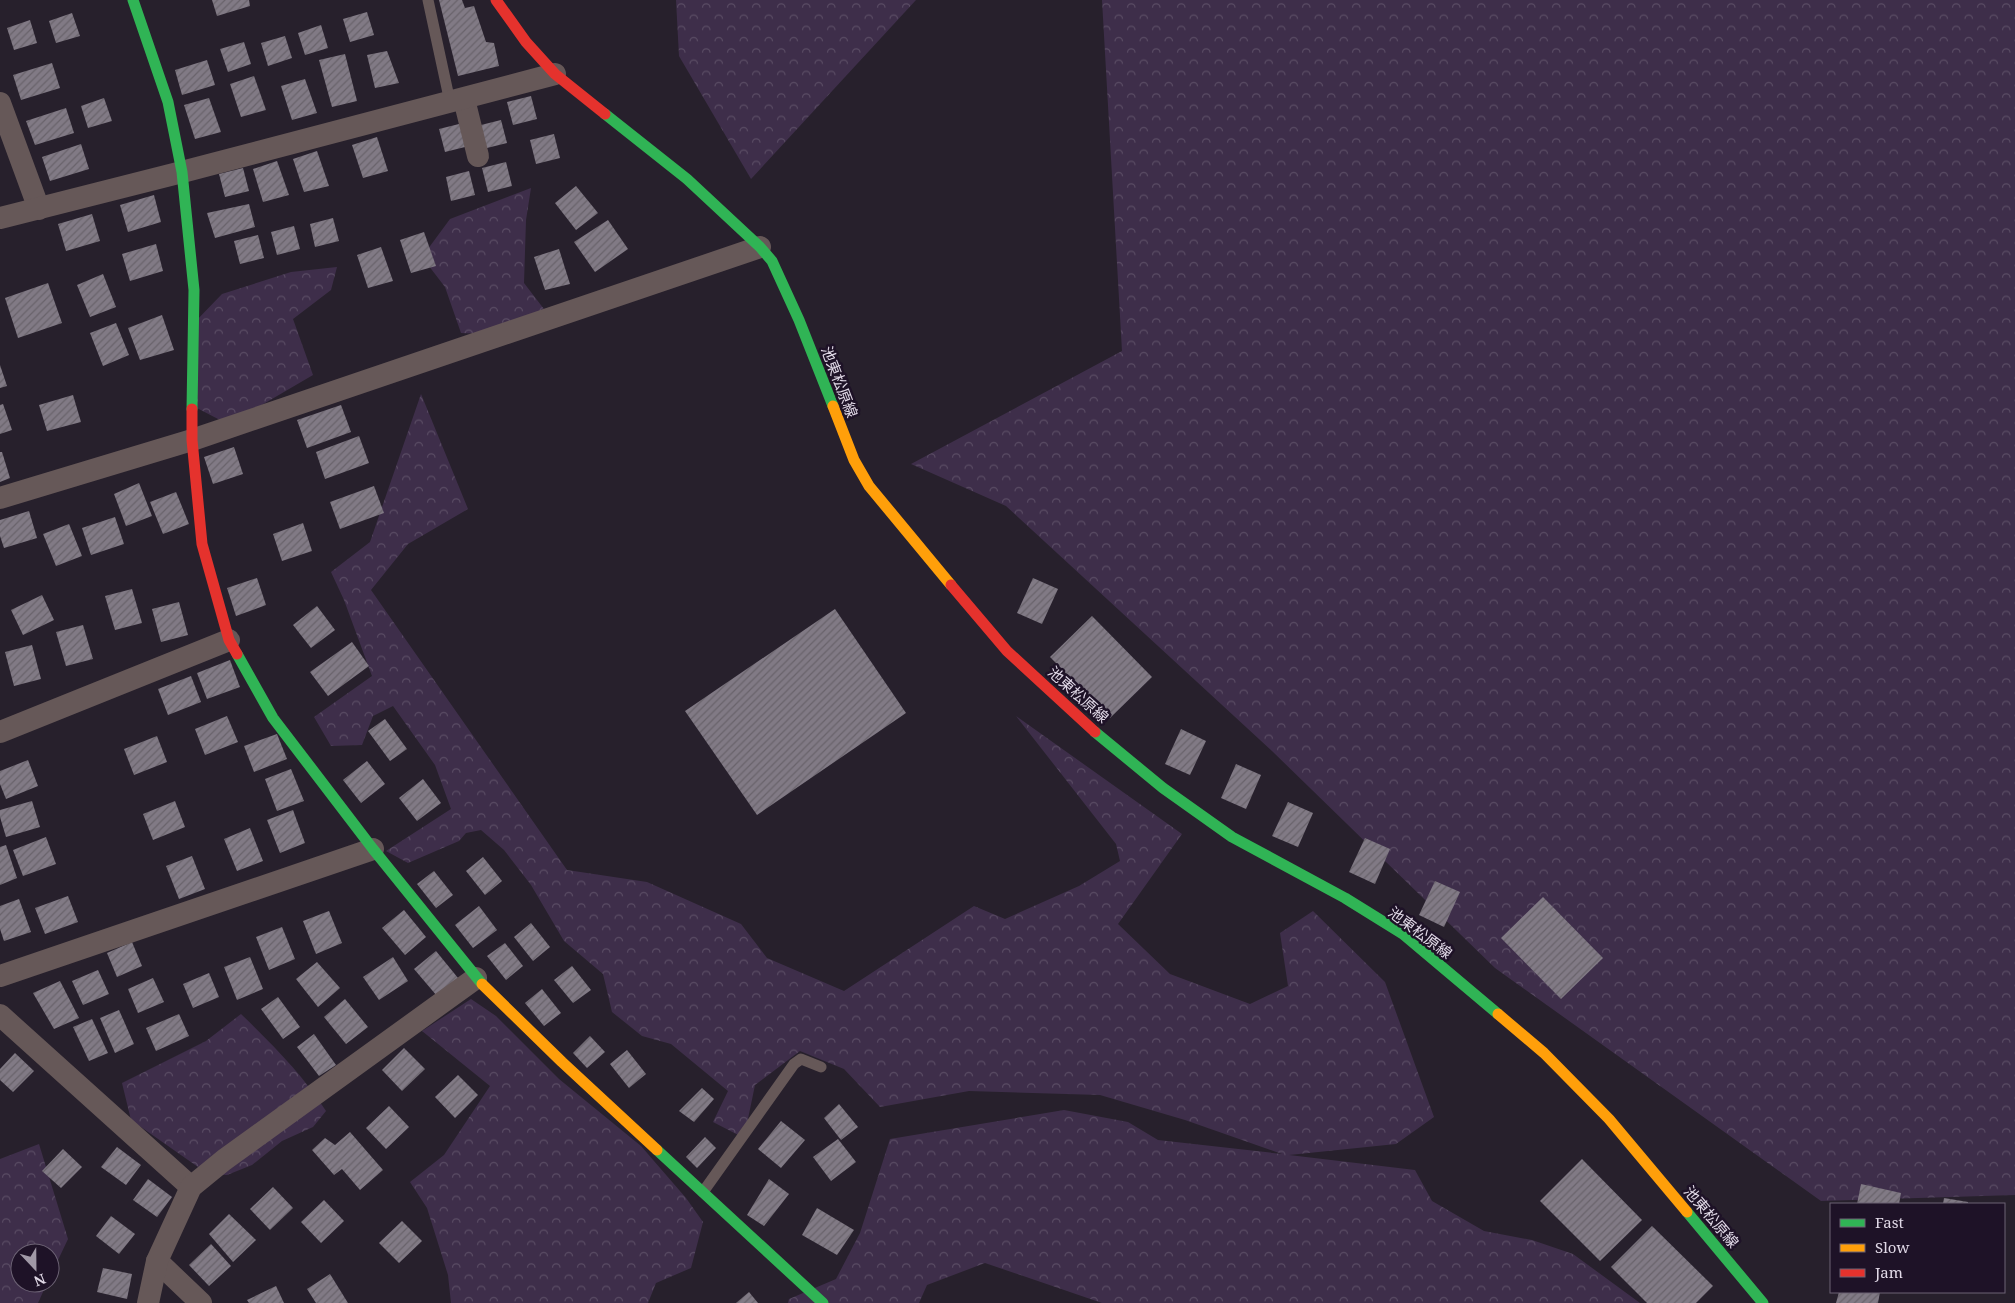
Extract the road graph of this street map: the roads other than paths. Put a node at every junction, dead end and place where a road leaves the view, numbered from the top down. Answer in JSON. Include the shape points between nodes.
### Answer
{"nodes":[{"id":1,"x":133,"y":0,"type":"edge"},
{"id":2,"x":428,"y":0,"type":"edge"},
{"id":3,"x":496,"y":0,"type":"edge"},
{"id":4,"x":555,"y":74,"type":"junction"},
{"id":5,"x":457,"y":101,"type":"junction"},
{"id":6,"x":0,"y":103,"type":"edge"},
{"id":7,"x":478,"y":156,"type":"dead end"},
{"id":8,"x":182,"y":172,"type":"junction"},
{"id":9,"x":39,"y":209,"type":"junction"},
{"id":10,"x":0,"y":218,"type":"edge"},
{"id":11,"x":760,"y":247,"type":"junction"},
{"id":12,"x":192,"y":440,"type":"junction"},
{"id":13,"x":0,"y":498,"type":"edge"},
{"id":14,"x":229,"y":640,"type":"junction"},
{"id":15,"x":0,"y":732,"type":"edge"},
{"id":16,"x":373,"y":849,"type":"junction"},
{"id":17,"x":0,"y":976,"type":"edge"},
{"id":18,"x":476,"y":978,"type":"junction"},
{"id":19,"x":0,"y":1015,"type":"edge"},
{"id":20,"x":821,"y":1066,"type":"dead end"},
{"id":21,"x":192,"y":1187,"type":"junction"},
{"id":22,"x":703,"y":1192,"type":"junction"},
{"id":23,"x":157,"y":1261,"type":"junction"},
{"id":24,"x":148,"y":1303,"type":"edge"},
{"id":25,"x":201,"y":1303,"type":"edge"},
{"id":26,"x":823,"y":1303,"type":"edge"},
{"id":27,"x":1763,"y":1303,"type":"edge"}],
"edges":[{"from":1,"to":8,"type":"main road","via":[[168,102]]},
{"from":2,"to":5,"type":"lane"},
{"from":3,"to":4,"type":"main road","name":"池東松原線","via":[[526,42]]},
{"from":4,"to":5,"type":"street"},
{"from":4,"to":11,"type":"main road","name":"池東松原線","via":[[687,179]]},
{"from":5,"to":7,"type":"street"},
{"from":5,"to":8,"type":"street"},
{"from":6,"to":9,"type":"street"},
{"from":8,"to":9,"type":"street"},
{"from":8,"to":12,"type":"main road","via":[[194,290]]},
{"from":9,"to":10,"type":"street"},
{"from":11,"to":12,"type":"street"},
{"from":11,"to":27,"type":"main road","name":"池東松原線","via":[[772,261],[799,320],[854,460],[869,486],[1007,651],[1083,722],[1163,788],[1232,837],[1345,898],[1403,934],[1544,1053],[1609,1119]]},
{"from":12,"to":13,"type":"street"},
{"from":12,"to":14,"type":"main road","via":[[202,544]]},
{"from":14,"to":15,"type":"street"},
{"from":14,"to":16,"type":"main road","via":[[273,718]]},
{"from":16,"to":17,"type":"street"},
{"from":16,"to":18,"type":"main road"},
{"from":18,"to":21,"type":"street","via":[[224,1160]]},
{"from":18,"to":22,"type":"main road"},
{"from":19,"to":21,"type":"street"},
{"from":20,"to":22,"type":"lane","via":[[801,1059],[794,1064]]},
{"from":21,"to":23,"type":"street"},
{"from":22,"to":26,"type":"main road"},
{"from":23,"to":24,"type":"street"},
{"from":23,"to":25,"type":"street"}]}
